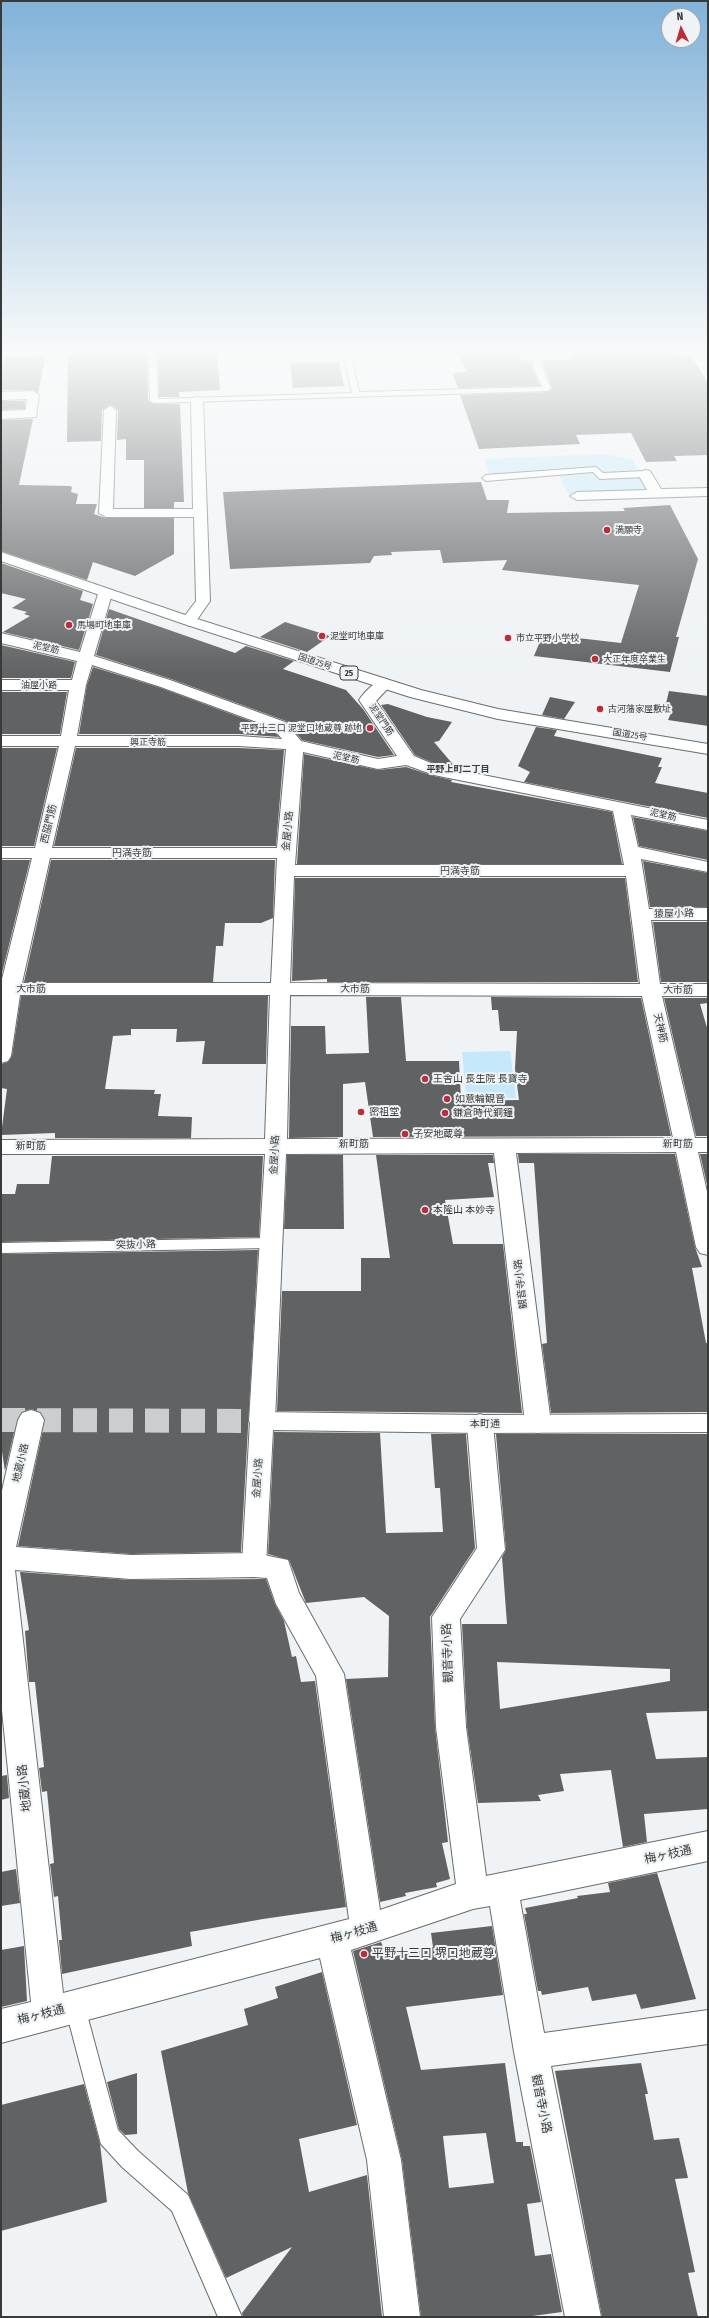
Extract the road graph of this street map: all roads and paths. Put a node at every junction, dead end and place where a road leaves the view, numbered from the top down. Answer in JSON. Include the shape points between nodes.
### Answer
{"nodes":[{"id":1,"x":108,"y":458,"type":"edge"},
{"id":2,"x":199,"y":458,"type":"edge"},
{"id":3,"x":645,"y":474,"type":"joint"},
{"id":4,"x":486,"y":478,"type":"dead end"},
{"id":5,"x":708,"y":492,"type":"edge"},
{"id":6,"x":656,"y":493,"type":"junction"},
{"id":7,"x":577,"y":496,"type":"dead end"},
{"id":8,"x":200,"y":513,"type":"junction"},
{"id":9,"x":1,"y":556,"type":"edge"},
{"id":10,"x":105,"y":594,"type":"junction"},
{"id":11,"x":189,"y":622,"type":"junction"},
{"id":12,"x":1,"y":638,"type":"edge"},
{"id":13,"x":86,"y":658,"type":"junction"},
{"id":14,"x":384,"y":684,"type":"junction"},
{"id":15,"x":1,"y":685,"type":"edge"},
{"id":16,"x":78,"y":685,"type":"junction"},
{"id":17,"x":68,"y":741,"type":"junction"},
{"id":18,"x":1,"y":742,"type":"edge"},
{"id":19,"x":295,"y":745,"type":"junction"},
{"id":20,"x":708,"y":749,"type":"edge"},
{"id":21,"x":408,"y":760,"type":"junction"},
{"id":22,"x":621,"y":807,"type":"junction"},
{"id":23,"x":708,"y":825,"type":"edge"},
{"id":24,"x":630,"y":851,"type":"junction"},
{"id":25,"x":1,"y":853,"type":"edge"},
{"id":26,"x":42,"y":853,"type":"junction"},
{"id":27,"x":286,"y":862,"type":"junction"},
{"id":28,"x":708,"y":868,"type":"edge"},
{"id":29,"x":634,"y":870,"type":"junction"},
{"id":30,"x":708,"y":914,"type":"edge"},
{"id":31,"x":640,"y":915,"type":"junction"},
{"id":32,"x":6,"y":989,"type":"edge"},
{"id":33,"x":280,"y":989,"type":"junction"},
{"id":34,"x":651,"y":990,"type":"junction"},
{"id":35,"x":708,"y":990,"type":"edge"},
{"id":36,"x":1,"y":1056,"type":"edge"},
{"id":37,"x":276,"y":1144,"type":"junction"},
{"id":38,"x":504,"y":1144,"type":"junction"},
{"id":39,"x":697,"y":1145,"type":"edge"},
{"id":40,"x":1,"y":1147,"type":"edge"},
{"id":41,"x":270,"y":1243,"type":"junction"},
{"id":42,"x":708,"y":1247,"type":"edge"},
{"id":43,"x":1,"y":1248,"type":"edge"},
{"id":44,"x":31,"y":1420,"type":"dead end"},
{"id":45,"x":262,"y":1421,"type":"junction"},
{"id":46,"x":708,"y":1422,"type":"edge"},
{"id":47,"x":480,"y":1424,"type":"junction"},
{"id":48,"x":538,"y":1424,"type":"junction"},
{"id":49,"x":1,"y":1553,"type":"edge"},
{"id":50,"x":1,"y":1557,"type":"edge"},
{"id":51,"x":1,"y":1564,"type":"edge"},
{"id":52,"x":254,"y":1565,"type":"junction"},
{"id":53,"x":708,"y":1846,"type":"edge"},
{"id":54,"x":488,"y":1892,"type":"junction"},
{"id":55,"x":367,"y":1930,"type":"junction"},
{"id":56,"x":332,"y":1939,"type":"junction"},
{"id":57,"x":62,"y":2010,"type":"junction"},
{"id":58,"x":1,"y":2026,"type":"edge"},
{"id":59,"x":708,"y":2027,"type":"edge"},
{"id":60,"x":531,"y":2052,"type":"junction"},
{"id":61,"x":230,"y":2317,"type":"edge"},
{"id":62,"x":402,"y":2317,"type":"edge"},
{"id":63,"x":583,"y":2317,"type":"edge"}],
"edges":[{"from":1,"to":8,"type":"main road","via":[[106,513]]},
{"from":2,"to":8,"type":"main road"},
{"from":3,"to":4,"type":"lane","via":[[600,476],[596,469]]},
{"from":3,"to":6,"type":"main road"},
{"from":5,"to":6,"type":"main road"},
{"from":6,"to":7,"type":"main road"},
{"from":8,"to":11,"type":"main road","via":[[203,601]]},
{"from":9,"to":10,"type":"main road","name":"国道25号","number":"25"},
{"from":10,"to":11,"type":"main road","name":"国道25号","number":"25"},
{"from":10,"to":13,"type":"main road","name":"西脇門筋"},
{"from":11,"to":14,"type":"main road","name":"国道25号","number":"25"},
{"from":12,"to":13,"type":"main road","name":"泥堂筋"},
{"from":13,"to":16,"type":"main road","name":"西脇門筋"},
{"from":13,"to":19,"type":"main road","name":"泥堂筋","via":[[279,726]]},
{"from":14,"to":20,"type":"main road","name":"国道25号","number":"25","via":[[498,714]]},
{"from":14,"to":21,"type":"main road","name":"泥堂門筋","via":[[367,700]]},
{"from":15,"to":16,"type":"main road","name":"油屋小路"},
{"from":16,"to":17,"type":"main road","name":"西脇門筋"},
{"from":17,"to":18,"type":"main road","name":"興正寺筋"},
{"from":17,"to":19,"type":"main road","name":"興正寺筋","via":[[239,741]]},
{"from":17,"to":26,"type":"main road","name":"西脇門筋"},
{"from":19,"to":21,"type":"main road","name":"泥堂筋","via":[[378,764]]},
{"from":19,"to":27,"type":"main road","name":"金屋小路"},
{"from":21,"to":22,"type":"main road","name":"泥堂筋","via":[[434,770]]},
{"from":22,"to":23,"type":"main road","name":"泥堂筋"},
{"from":22,"to":24,"type":"main road","name":"天神筋"},
{"from":24,"to":28,"type":"main road"},
{"from":24,"to":29,"type":"main road","name":"天神筋"},
{"from":25,"to":26,"type":"main road","name":"円満寺筋"},
{"from":26,"to":27,"type":"main road","name":"円満寺筋"},
{"from":26,"to":32,"type":"main road","name":"西脇門筋"},
{"from":27,"to":29,"type":"main road","name":"円満寺筋"},
{"from":27,"to":33,"type":"main road","name":"金屋小路"},
{"from":29,"to":31,"type":"main road","name":"天神筋"},
{"from":30,"to":31,"type":"main road","name":"猿屋小路"},
{"from":31,"to":34,"type":"main road","name":"天神筋"},
{"from":32,"to":33,"type":"main road","name":"大市筋"},
{"from":32,"to":36,"type":"main road","name":"西脇門筋"},
{"from":33,"to":34,"type":"main road","name":"大市筋"},
{"from":33,"to":37,"type":"main road","name":"金屋小路"},
{"from":34,"to":35,"type":"main road","name":"大市筋"},
{"from":34,"to":39,"type":"main road","name":"天神筋"},
{"from":37,"to":38,"type":"main road","name":"新町筋"},
{"from":37,"to":40,"type":"main road","name":"新町筋"},
{"from":37,"to":41,"type":"main road","name":"金屋小路"},
{"from":38,"to":39,"type":"main road","name":"新町筋"},
{"from":38,"to":48,"type":"main road","name":"観音寺小路"},
{"from":39,"to":42,"type":"main road","name":"天神筋"},
{"from":41,"to":43,"type":"lane","name":"突抜小路"},
{"from":41,"to":45,"type":"main road","name":"金屋小路"},
{"from":44,"to":49,"type":"main road","name":"地蔵小路"},
{"from":45,"to":47,"type":"street","name":"本町通"},
{"from":45,"to":52,"type":"street","name":"金屋小路"},
{"from":46,"to":48,"type":"street","name":"本町通"},
{"from":47,"to":48,"type":"street","name":"本町通"},
{"from":47,"to":54,"type":"main road","name":"観音寺小路","via":[[491,1550],[446,1617],[451,1727]]},
{"from":50,"to":52,"type":"main road","via":[[131,1568]]},
{"from":51,"to":57,"type":"main road","name":"地蔵小路"},
{"from":52,"to":55,"type":"main road","via":[[278,1568],[286,1596],[330,1674]]},
{"from":53,"to":54,"type":"main road","name":"梅ヶ枝通"},
{"from":54,"to":55,"type":"main road","name":"梅ヶ枝通"},
{"from":54,"to":60,"type":"main road","name":"観音寺小路"},
{"from":55,"to":56,"type":"main road","name":"梅ヶ枝通"},
{"from":56,"to":57,"type":"main road","name":"梅ヶ枝通"},
{"from":56,"to":62,"type":"main road","via":[[384,2160]]},
{"from":57,"to":58,"type":"main road","name":"梅ヶ枝通"},
{"from":57,"to":61,"type":"lane","via":[[109,2136],[130,2159],[180,2203]]},
{"from":59,"to":60,"type":"main road"},
{"from":60,"to":63,"type":"main road","name":"観音寺小路"}]}
